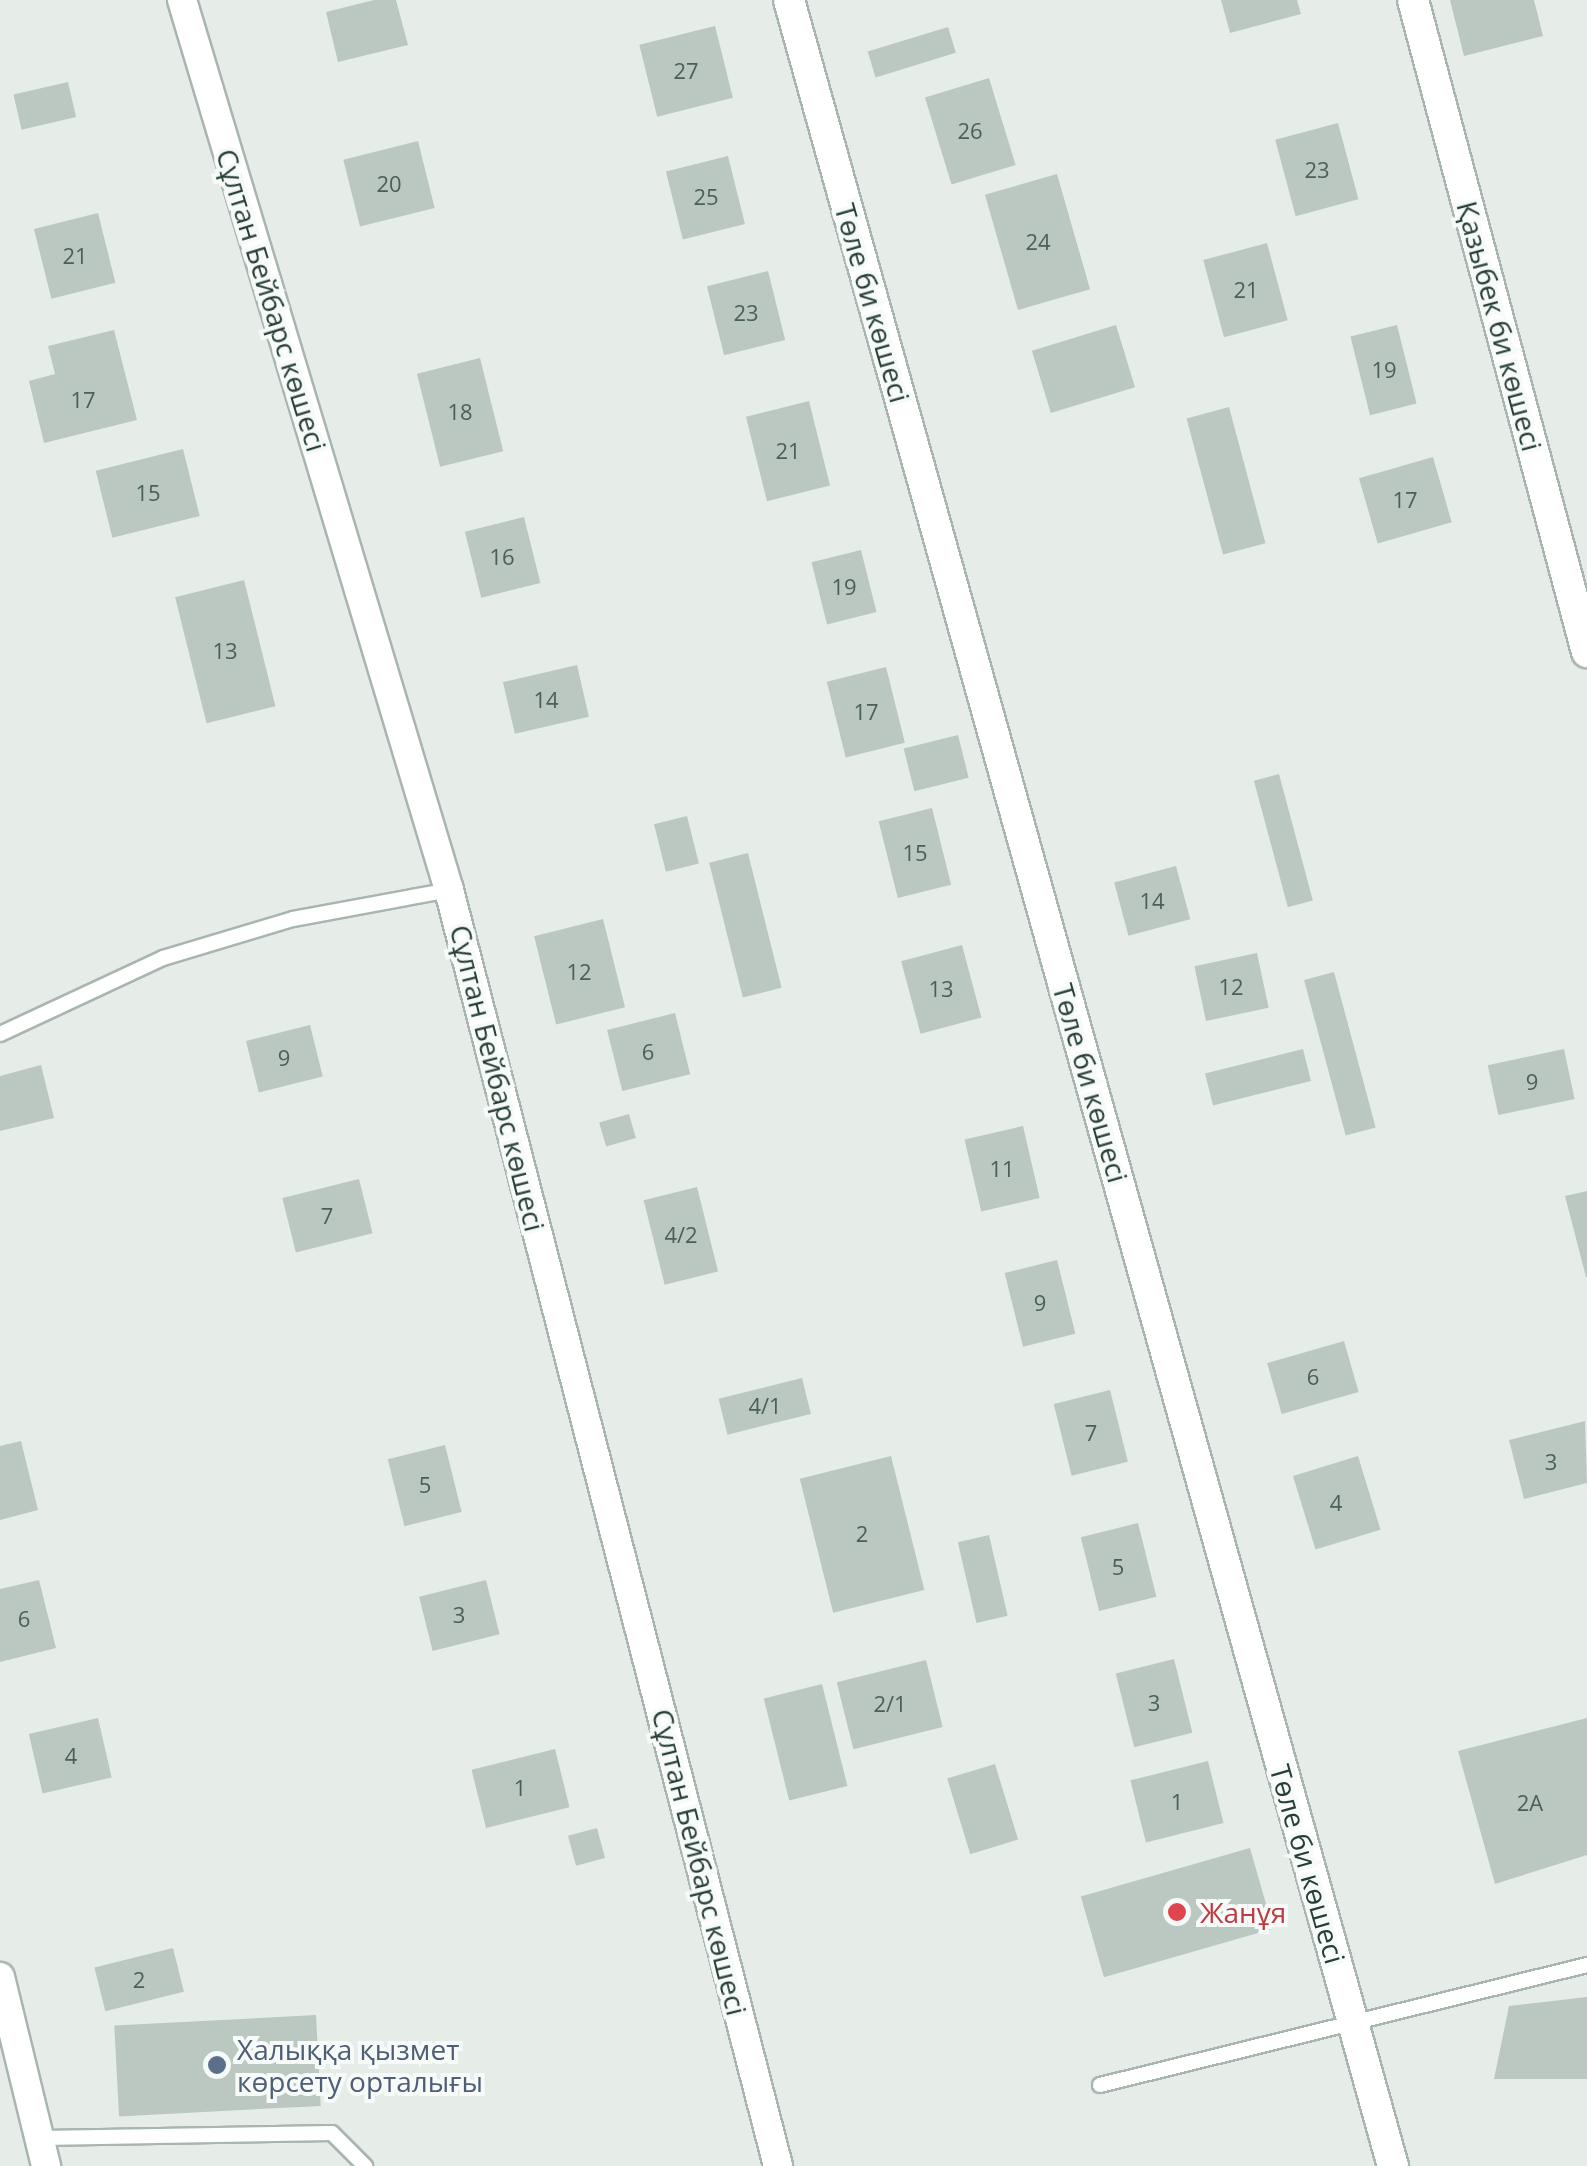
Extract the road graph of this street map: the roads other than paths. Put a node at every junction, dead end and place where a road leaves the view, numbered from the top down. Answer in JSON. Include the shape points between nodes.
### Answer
{"nodes":[{"id":1,"x":182,"y":0,"type":"edge"},
{"id":2,"x":789,"y":0,"type":"edge"},
{"id":3,"x":1412,"y":0,"type":"edge"},
{"id":4,"x":1587,"y":652,"type":"edge"},
{"id":5,"x":449,"y":890,"type":"junction"},
{"id":6,"x":0,"y":1034,"type":"edge"},
{"id":7,"x":1587,"y":1966,"type":"edge"},
{"id":8,"x":0,"y":1978,"type":"edge"},
{"id":9,"x":1350,"y":2017,"type":"junction"},
{"id":10,"x":11,"y":2054,"type":"edge"},
{"id":11,"x":1100,"y":2085,"type":"dead end"},
{"id":12,"x":44,"y":2152,"type":"edge"},
{"id":13,"x":365,"y":2166,"type":"edge"},
{"id":14,"x":778,"y":2166,"type":"edge"},
{"id":15,"x":1393,"y":2166,"type":"edge"}],
"edges":[{"from":1,"to":5,"type":"street","name":"Сұлтан Бейбарс көшесі"},
{"from":2,"to":9,"type":"street","name":"Төле би көшесі"},
{"from":3,"to":4,"type":"street","name":"Қазыбек би көшесі"},
{"from":5,"to":6,"type":"lane","via":[[293,919],[163,958]]},
{"from":5,"to":14,"type":"street","name":"Сұлтан Бейбарс көшесі"},
{"from":7,"to":9,"type":"lane"},
{"from":8,"to":10,"type":"street"},
{"from":9,"to":11,"type":"lane"},
{"from":9,"to":15,"type":"street","name":"Төле би көшесі"},
{"from":10,"to":12,"type":"street"},
{"from":12,"to":13,"type":"lane","via":[[332,2133]]}]}
